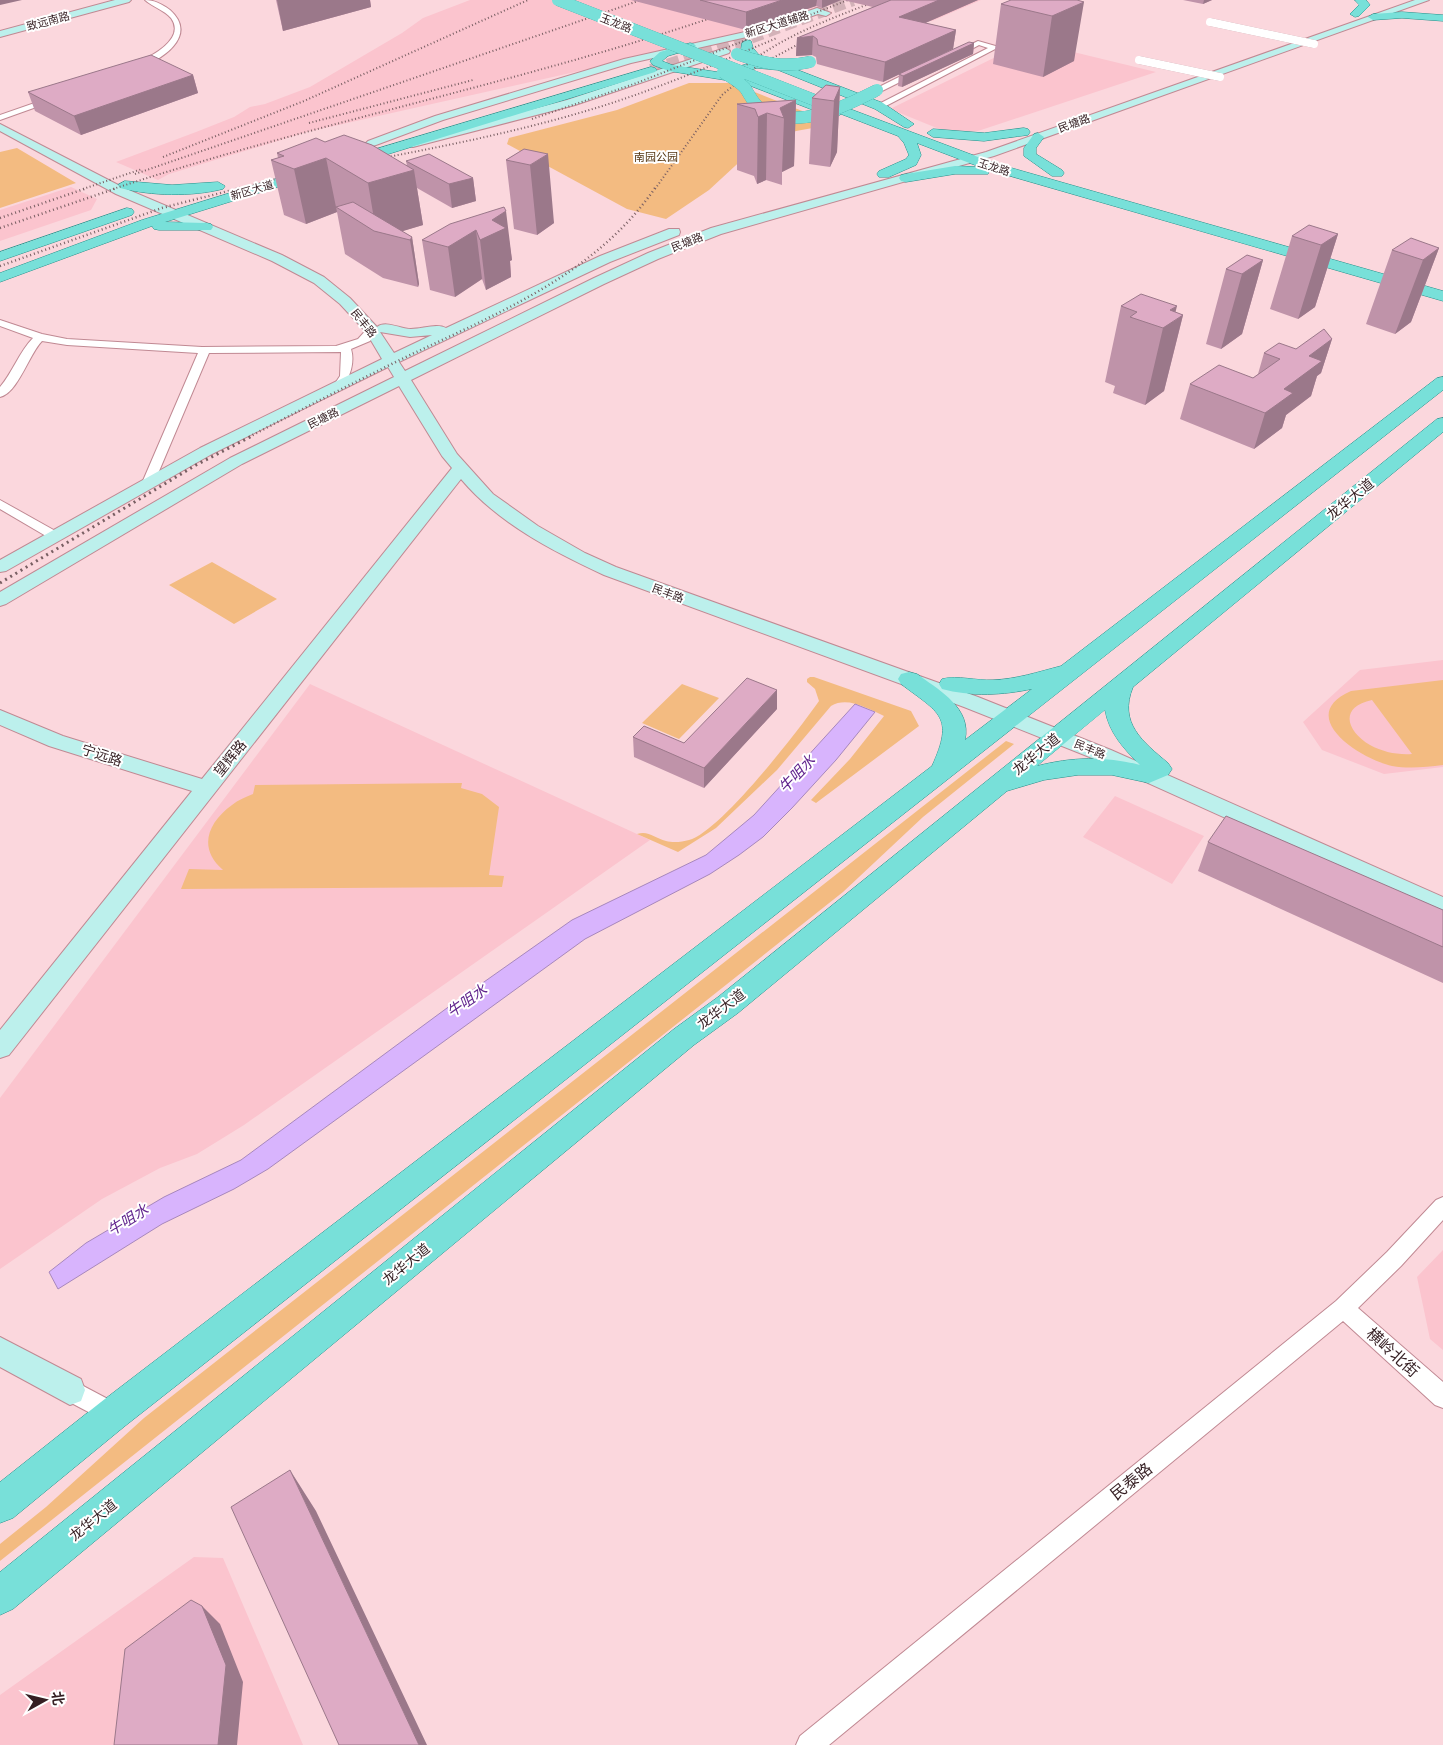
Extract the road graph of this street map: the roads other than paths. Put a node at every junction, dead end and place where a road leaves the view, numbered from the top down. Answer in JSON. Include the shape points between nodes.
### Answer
{"nodes":[{"id":1,"x":116,"y":0,"type":"edge"},
{"id":2,"x":126,"y":0,"type":"edge"},
{"id":3,"x":558,"y":0,"type":"edge"},
{"id":4,"x":583,"y":0,"type":"edge"},
{"id":5,"x":1360,"y":0,"type":"edge"},
{"id":6,"x":145,"y":1,"type":"edge"},
{"id":7,"x":1422,"y":2,"type":"edge"},
{"id":8,"x":1394,"y":3,"type":"edge"},
{"id":9,"x":609,"y":10,"type":"junction"},
{"id":10,"x":1355,"y":14,"type":"junction"},
{"id":11,"x":1373,"y":17,"type":"junction"},
{"id":12,"x":1443,"y":18,"type":"edge"},
{"id":13,"x":1336,"y":21,"type":"junction"},
{"id":14,"x":1210,"y":22,"type":"dead end"},
{"id":15,"x":1351,"y":25,"type":"junction"},
{"id":16,"x":641,"y":26,"type":"junction"},
{"id":17,"x":0,"y":33,"type":"edge"},
{"id":18,"x":688,"y":41,"type":"junction"},
{"id":19,"x":747,"y":43,"type":"junction"},
{"id":20,"x":1314,"y":44,"type":"dead end"},
{"id":21,"x":945,"y":59,"type":"edge"},
{"id":22,"x":1139,"y":60,"type":"dead end"},
{"id":23,"x":810,"y":62,"type":"dead end"},
{"id":24,"x":638,"y":66,"type":"tunnel mouth"},
{"id":25,"x":778,"y":67,"type":"junction"},
{"id":26,"x":928,"y":67,"type":"edge"},
{"id":27,"x":128,"y":68,"type":"edge"},
{"id":28,"x":675,"y":69,"type":"junction"},
{"id":29,"x":651,"y":70,"type":"tunnel mouth"},
{"id":30,"x":718,"y":76,"type":"junction"},
{"id":31,"x":1220,"y":78,"type":"dead end"},
{"id":32,"x":642,"y":80,"type":"junction"},
{"id":33,"x":745,"y":80,"type":"junction"},
{"id":34,"x":877,"y":90,"type":"joint"},
{"id":35,"x":57,"y":96,"type":"edge"},
{"id":36,"x":879,"y":106,"type":"junction"},
{"id":37,"x":0,"y":117,"type":"edge"},
{"id":38,"x":1048,"y":124,"type":"junction"},
{"id":39,"x":0,"y":127,"type":"edge"},
{"id":40,"x":1060,"y":128,"type":"junction"},
{"id":41,"x":888,"y":129,"type":"junction"},
{"id":42,"x":905,"y":129,"type":"junction"},
{"id":43,"x":1024,"y":132,"type":"junction"},
{"id":44,"x":931,"y":137,"type":"junction"},
{"id":45,"x":1038,"y":137,"type":"junction"},
{"id":46,"x":372,"y":143,"type":"junction"},
{"id":47,"x":386,"y":150,"type":"junction"},
{"id":48,"x":956,"y":154,"type":"junction"},
{"id":49,"x":973,"y":154,"type":"junction"},
{"id":50,"x":990,"y":154,"type":"junction"},
{"id":51,"x":266,"y":172,"type":"dead end"},
{"id":52,"x":1031,"y":172,"type":"junction"},
{"id":53,"x":1057,"y":173,"type":"junction"},
{"id":54,"x":884,"y":174,"type":"junction"},
{"id":55,"x":906,"y":178,"type":"junction"},
{"id":56,"x":122,"y":188,"type":"junction"},
{"id":57,"x":241,"y":193,"type":"junction"},
{"id":58,"x":156,"y":204,"type":"junction"},
{"id":59,"x":178,"y":213,"type":"junction"},
{"id":60,"x":105,"y":220,"type":"junction"},
{"id":61,"x":206,"y":227,"type":"junction"},
{"id":62,"x":221,"y":227,"type":"junction"},
{"id":63,"x":120,"y":232,"type":"junction"},
{"id":64,"x":0,"y":257,"type":"edge"},
{"id":65,"x":1408,"y":272,"type":"junction"},
{"id":66,"x":0,"y":278,"type":"edge"},
{"id":67,"x":1396,"y":282,"type":"junction"},
{"id":68,"x":1442,"y":293,"type":"edge"},
{"id":69,"x":0,"y":323,"type":"edge"},
{"id":70,"x":468,"y":324,"type":"junction"},
{"id":71,"x":377,"y":329,"type":"junction"},
{"id":72,"x":40,"y":338,"type":"junction"},
{"id":73,"x":336,"y":349,"type":"junction"},
{"id":74,"x":205,"y":350,"type":"junction"},
{"id":75,"x":395,"y":357,"type":"junction"},
{"id":76,"x":408,"y":377,"type":"junction"},
{"id":77,"x":1443,"y":382,"type":"edge"},
{"id":78,"x":339,"y":385,"type":"junction"},
{"id":79,"x":0,"y":394,"type":"edge"},
{"id":80,"x":418,"y":405,"type":"junction"},
{"id":81,"x":343,"y":408,"type":"junction"},
{"id":82,"x":1443,"y":423,"type":"edge"},
{"id":83,"x":460,"y":469,"type":"junction"},
{"id":84,"x":148,"y":483,"type":"junction"},
{"id":85,"x":0,"y":504,"type":"edge"},
{"id":86,"x":55,"y":536,"type":"junction"},
{"id":87,"x":0,"y":567,"type":"edge"},
{"id":88,"x":0,"y":600,"type":"edge"},
{"id":89,"x":1078,"y":666,"type":"junction"},
{"id":90,"x":909,"y":679,"type":"junction"},
{"id":91,"x":1124,"y":683,"type":"junction"},
{"id":92,"x":950,"y":684,"type":"junction"},
{"id":93,"x":1016,"y":714,"type":"junction"},
{"id":94,"x":0,"y":717,"type":"edge"},
{"id":95,"x":1062,"y":733,"type":"junction"},
{"id":96,"x":1155,"y":772,"type":"junction"},
{"id":97,"x":940,"y":774,"type":"junction"},
{"id":98,"x":206,"y":788,"type":"junction"},
{"id":99,"x":989,"y":792,"type":"junction"},
{"id":100,"x":1443,"y":891,"type":"edge"},
{"id":101,"x":1443,"y":907,"type":"edge"},
{"id":102,"x":0,"y":1048,"type":"edge"},
{"id":103,"x":1443,"y":1206,"type":"edge"},
{"id":104,"x":1343,"y":1308,"type":"junction"},
{"id":105,"x":0,"y":1351,"type":"edge"},
{"id":106,"x":70,"y":1390,"type":"joint"},
{"id":107,"x":1443,"y":1397,"type":"edge"},
{"id":108,"x":113,"y":1414,"type":"junction"},
{"id":109,"x":0,"y":1505,"type":"edge"},
{"id":110,"x":0,"y":1596,"type":"edge"},
{"id":111,"x":808,"y":1745,"type":"edge"}],
"edges":[{"from":1,"to":17,"type":"main road","name":"致远南路"},
{"from":2,"to":17,"type":"main road","name":"致远南路"},
{"from":3,"to":16,"type":"main road","name":"玉龙路","bridge":true},
{"from":4,"to":9,"type":"main road","name":"玉龙路"},
{"from":5,"to":10,"type":"main road","via":[[1365,5]]},
{"from":6,"to":27,"type":"street","via":[[172,13],[179,29],[175,40],[166,49]]},
{"from":7,"to":8,"type":"main road","name":"民塘路"},
{"from":8,"to":10,"type":"main road","name":"民塘路"},
{"from":8,"to":11,"type":"main road","name":"民塘路"},
{"from":8,"to":12,"type":"main road"},
{"from":9,"to":16,"type":"main road"},
{"from":9,"to":42,"type":"main road","name":"玉龙路","via":[[836,98]]},
{"from":10,"to":13,"type":"main road","name":"民塘路"},
{"from":11,"to":12,"type":"main road"},
{"from":11,"to":15,"type":"main road","name":"民塘路"},
{"from":13,"to":15,"type":"main road"},
{"from":13,"to":38,"type":"main road","name":"民塘路"},
{"from":14,"to":20,"type":"street","bridge":true},
{"from":15,"to":40,"type":"main road","name":"民塘路"},
{"from":16,"to":34,"type":"main road","bridge":true,"via":[[729,76],[744,87],[757,106],[777,115],[823,114]]},
{"from":16,"to":41,"type":"main road","name":"玉龙路","bridge":true},
{"from":18,"to":19,"type":"main road","name":"新区大道辅路","via":[[757,32],[817,11],[826,13]]},
{"from":18,"to":23,"type":"main road","bridge":true,"via":[[762,62],[784,65]]},
{"from":18,"to":28,"type":"main road","via":[[657,58],[657,63]]},
{"from":18,"to":46,"type":"main road","name":"新区大道辅路","via":[[438,118]]},
{"from":19,"to":25,"type":"main road","via":[[746,50],[750,54]]},
{"from":19,"to":28,"type":"main road","name":"新区大道辅路"},
{"from":21,"to":36,"type":"street","via":[[978,43],[996,47]]},
{"from":22,"to":31,"type":"street","bridge":true},
{"from":24,"to":46,"type":"main road"},
{"from":25,"to":33,"type":"main road","via":[[759,65],[741,68],[736,74]]},
{"from":25,"to":36,"type":"main road"},
{"from":26,"to":34,"type":"street"},
{"from":28,"to":30,"type":"main road"},
{"from":28,"to":32,"type":"main road","name":"新区大道辅路"},
{"from":29,"to":47,"type":"main road"},
{"from":30,"to":32,"type":"main road"},
{"from":30,"to":33,"type":"main road"},
{"from":32,"to":47,"type":"main road","name":"新区大道辅路","via":[[463,132]]},
{"from":33,"to":41,"type":"main road","via":[[839,116]]},
{"from":35,"to":37,"type":"street"},
{"from":36,"to":42,"type":"main road"},
{"from":37,"to":56,"type":"main road","name":"民丰路"},
{"from":38,"to":40,"type":"main road"},
{"from":38,"to":43,"type":"main road","name":"民塘路"},
{"from":39,"to":56,"type":"main road","name":"民丰路"},
{"from":40,"to":45,"type":"main road","name":"民塘路"},
{"from":41,"to":42,"type":"main road","name":"玉龙路"},
{"from":42,"to":44,"type":"main road","name":"玉龙路"},
{"from":42,"to":54,"type":"main road","via":[[915,155],[911,162]]},
{"from":43,"to":44,"type":"main road","via":[[984,137]]},
{"from":43,"to":49,"type":"main road","name":"民塘路"},
{"from":44,"to":48,"type":"main road","name":"玉龙路"},
{"from":44,"to":49,"type":"main road","name":"玉龙路"},
{"from":45,"to":50,"type":"main road","name":"民塘路"},
{"from":45,"to":53,"type":"main road","via":[[1030,148],[1030,156]]},
{"from":46,"to":47,"type":"main road","via":[[342,157]]},
{"from":48,"to":49,"type":"main road","name":"玉龙路"},
{"from":48,"to":54,"type":"main road","name":"民塘路"},
{"from":49,"to":50,"type":"main road","name":"玉龙路"},
{"from":49,"to":52,"type":"main road","name":"玉龙路","via":[[1012,173]]},
{"from":49,"to":55,"type":"main road","name":"民塘路"},
{"from":50,"to":52,"type":"main road","name":"玉龙路"},
{"from":51,"to":57,"type":"main road","name":"新区大道","via":[[318,164]]},
{"from":52,"to":53,"type":"main road","name":"玉龙路"},
{"from":52,"to":55,"type":"main road","via":[[942,171]]},
{"from":52,"to":67,"type":"main road","name":"玉龙路","via":[[1106,201]]},
{"from":53,"to":65,"type":"main road","name":"玉龙路"},
{"from":54,"to":70,"type":"main road","name":"民塘路","via":[[690,227],[633,247]]},
{"from":55,"to":76,"type":"main road","name":"民塘路","via":[[746,222],[680,245],[599,280]]},
{"from":56,"to":58,"type":"main road","name":"民丰路"},
{"from":56,"to":58,"type":"main road","name":"新区大道","via":[[195,189],[222,184]]},
{"from":56,"to":60,"type":"main road","via":[[124,198],[121,206]]},
{"from":57,"to":59,"type":"main road","name":"新区大道"},
{"from":57,"to":62,"type":"main road","via":[[216,212],[216,220]]},
{"from":58,"to":59,"type":"main road","name":"民丰路"},
{"from":58,"to":60,"type":"main road","name":"新区大道"},
{"from":59,"to":61,"type":"main road","name":"民丰路"},
{"from":59,"to":62,"type":"main road","name":"民丰路"},
{"from":59,"to":63,"type":"main road","name":"新区大道"},
{"from":60,"to":64,"type":"main road","name":"新区大道"},
{"from":61,"to":63,"type":"main road","via":[[168,225]]},
{"from":61,"to":71,"type":"main road","name":"民丰路","via":[[319,280]]},
{"from":62,"to":71,"type":"main road","name":"民丰路","via":[[331,277],[360,300]]},
{"from":63,"to":66,"type":"main road","name":"新区大道"},
{"from":65,"to":67,"type":"main road"},
{"from":65,"to":68,"type":"main road","name":"玉龙路"},
{"from":67,"to":68,"type":"main road","name":"玉龙路"},
{"from":69,"to":72,"type":"street"},
{"from":70,"to":71,"type":"main road","via":[[410,333]]},
{"from":70,"to":75,"type":"main road","name":"民塘路"},
{"from":71,"to":73,"type":"street","via":[[358,343]]},
{"from":71,"to":75,"type":"main road","name":"民丰路"},
{"from":72,"to":74,"type":"street"},
{"from":72,"to":79,"type":"street","via":[[30,347],[14,378]]},
{"from":73,"to":74,"type":"street"},
{"from":73,"to":78,"type":"street","via":[[344,349],[347,353],[345,376]]},
{"from":74,"to":84,"type":"street"},
{"from":75,"to":76,"type":"main road","name":"民丰路"},
{"from":75,"to":78,"type":"main road","name":"民塘路"},
{"from":76,"to":80,"type":"main road","name":"民丰路"},
{"from":76,"to":81,"type":"main road","name":"民塘路"},
{"from":76,"to":92,"type":"main road","name":"民丰路","via":[[484,474],[550,528],[590,550],[638,570]]},
{"from":77,"to":89,"type":"main road"},
{"from":78,"to":84,"type":"main road","name":"民塘路"},
{"from":80,"to":81,"type":"main road","via":[[382,397]]},
{"from":80,"to":83,"type":"main road","name":"民丰路"},
{"from":81,"to":88,"type":"main road","name":"民塘路","via":[[236,461]]},
{"from":82,"to":91,"type":"main road","name":"龙华大道"},
{"from":83,"to":90,"type":"main road","name":"民丰路","via":[[487,498],[510,516],[579,558]]},
{"from":83,"to":98,"type":"main road","name":"望辉路"},
{"from":84,"to":86,"type":"main road","name":"民塘路"},
{"from":85,"to":86,"type":"street"},
{"from":86,"to":87,"type":"main road","name":"民塘路"},
{"from":89,"to":92,"type":"main road","via":[[1047,679],[1005,687]]},
{"from":89,"to":93,"type":"main road"},
{"from":90,"to":93,"type":"main road","name":"民丰路"},
{"from":90,"to":97,"type":"main road","via":[[946,709],[955,722],[955,734]]},
{"from":91,"to":95,"type":"main road","name":"龙华大道"},
{"from":91,"to":96,"type":"main road","via":[[1115,701],[1118,723]]},
{"from":92,"to":93,"type":"main road","name":"民丰路"},
{"from":93,"to":95,"type":"main road","name":"民丰路"},
{"from":93,"to":97,"type":"main road"},
{"from":94,"to":98,"type":"main road","name":"宁远路","via":[[56,741]]},
{"from":95,"to":96,"type":"main road","name":"民丰路"},
{"from":95,"to":99,"type":"main road","name":"龙华大道"},
{"from":96,"to":99,"type":"main road","via":[[1083,766],[1027,777]]},
{"from":96,"to":100,"type":"main road","name":"民丰路"},
{"from":96,"to":101,"type":"main road","name":"民丰路"},
{"from":97,"to":108,"type":"main road"},
{"from":98,"to":102,"type":"main road","name":"望辉路"},
{"from":99,"to":110,"type":"main road","name":"龙华大道"},
{"from":103,"to":104,"type":"street","name":"民泰路"},
{"from":104,"to":107,"type":"street","name":"横岭北街"},
{"from":104,"to":111,"type":"street","name":"民泰路"},
{"from":105,"to":106,"type":"main road"},
{"from":106,"to":108,"type":"street"},
{"from":108,"to":109,"type":"main road"}]}
